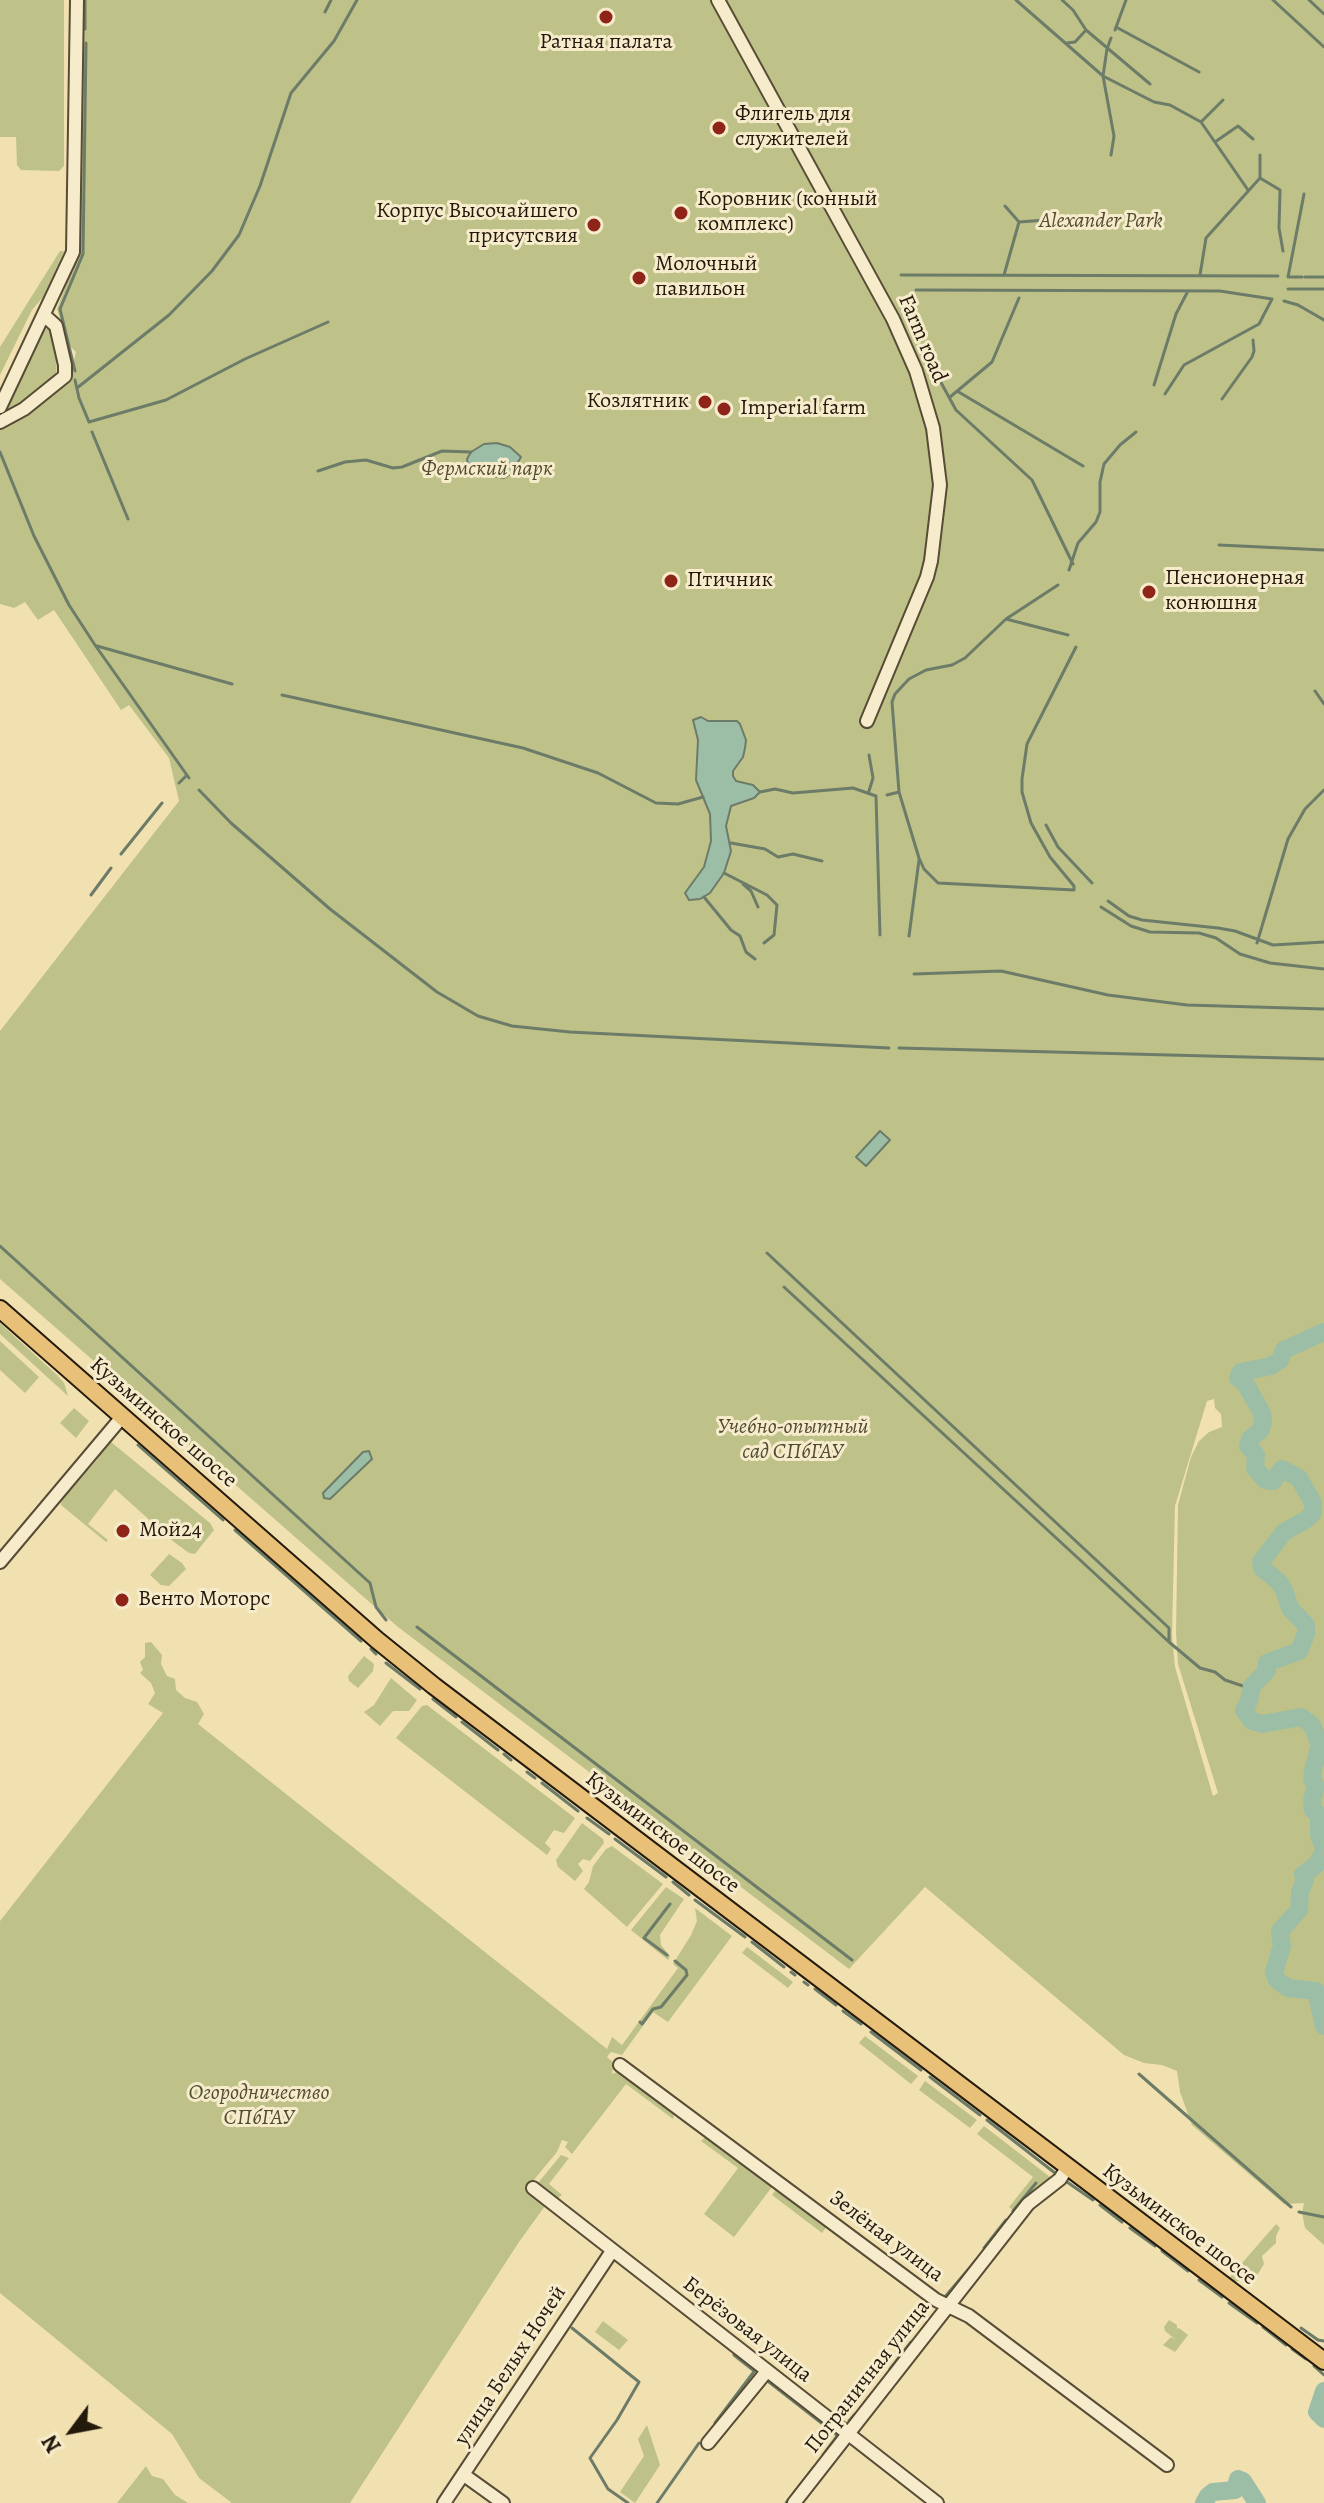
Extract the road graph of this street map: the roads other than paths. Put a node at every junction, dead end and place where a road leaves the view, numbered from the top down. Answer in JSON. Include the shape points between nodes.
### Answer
{"nodes":[{"id":1,"x":77,"y":0,"type":"edge"},
{"id":2,"x":718,"y":0,"type":"edge"},
{"id":3,"x":45,"y":316,"type":"junction"},
{"id":4,"x":0,"y":407,"type":"edge"},
{"id":5,"x":0,"y":422,"type":"edge"},
{"id":6,"x":867,"y":721,"type":"dead end"},
{"id":7,"x":0,"y":1309,"type":"edge"},
{"id":8,"x":122,"y":1417,"type":"junction"},
{"id":9,"x":0,"y":1562,"type":"edge"},
{"id":10,"x":620,"y":2065,"type":"dead end"},
{"id":11,"x":1067,"y":2168,"type":"junction"},
{"id":12,"x":533,"y":2188,"type":"dead end"},
{"id":13,"x":612,"y":2251,"type":"junction"},
{"id":14,"x":948,"y":2307,"type":"junction"},
{"id":15,"x":1319,"y":2358,"type":"edge"},
{"id":16,"x":767,"y":2371,"type":"junction"},
{"id":17,"x":849,"y":2433,"type":"junction"},
{"id":18,"x":708,"y":2443,"type":"dead end"},
{"id":19,"x":1167,"y":2465,"type":"dead end"},
{"id":20,"x":464,"y":2475,"type":"junction"},
{"id":21,"x":444,"y":2503,"type":"edge"},
{"id":22,"x":503,"y":2503,"type":"edge"},
{"id":23,"x":794,"y":2503,"type":"edge"},
{"id":24,"x":937,"y":2503,"type":"edge"}],
"edges":[{"from":1,"to":3,"type":"street","via":[[74,245]]},
{"from":2,"to":6,"type":"street","name":"Farm road","via":[[893,319],[933,428],[940,485],[931,561]]},
{"from":3,"to":4,"type":"street"},
{"from":3,"to":5,"type":"street","via":[[56,326],[65,376]]},
{"from":7,"to":8,"type":"main road","name":"Кузьминское шоссе"},
{"from":8,"to":9,"type":"street"},
{"from":8,"to":11,"type":"main road","name":"Кузьминское шоссе","via":[[434,1686]]},
{"from":10,"to":14,"type":"street","name":"Зелёная улица"},
{"from":11,"to":14,"type":"street","name":"Пограничная улица","via":[[1028,2204]]},
{"from":11,"to":15,"type":"main road","name":"Кузьминское шоссе"},
{"from":12,"to":13,"type":"street","name":"Берёзовая улица"},
{"from":13,"to":16,"type":"street","name":"Берёзовая улица"},
{"from":13,"to":20,"type":"street","name":"улица Белых Ночей"},
{"from":14,"to":17,"type":"street","name":"Пограничная улица"},
{"from":14,"to":19,"type":"street","name":"Зелёная улица","via":[[969,2316]]},
{"from":16,"to":17,"type":"street","name":"Берёзовая улица"},
{"from":16,"to":18,"type":"street"},
{"from":17,"to":23,"type":"street","name":"Пограничная улица"},
{"from":17,"to":24,"type":"street","name":"Берёзовая улица"},
{"from":20,"to":21,"type":"street","name":"улица Белых Ночей"},
{"from":20,"to":22,"type":"street"}]}
